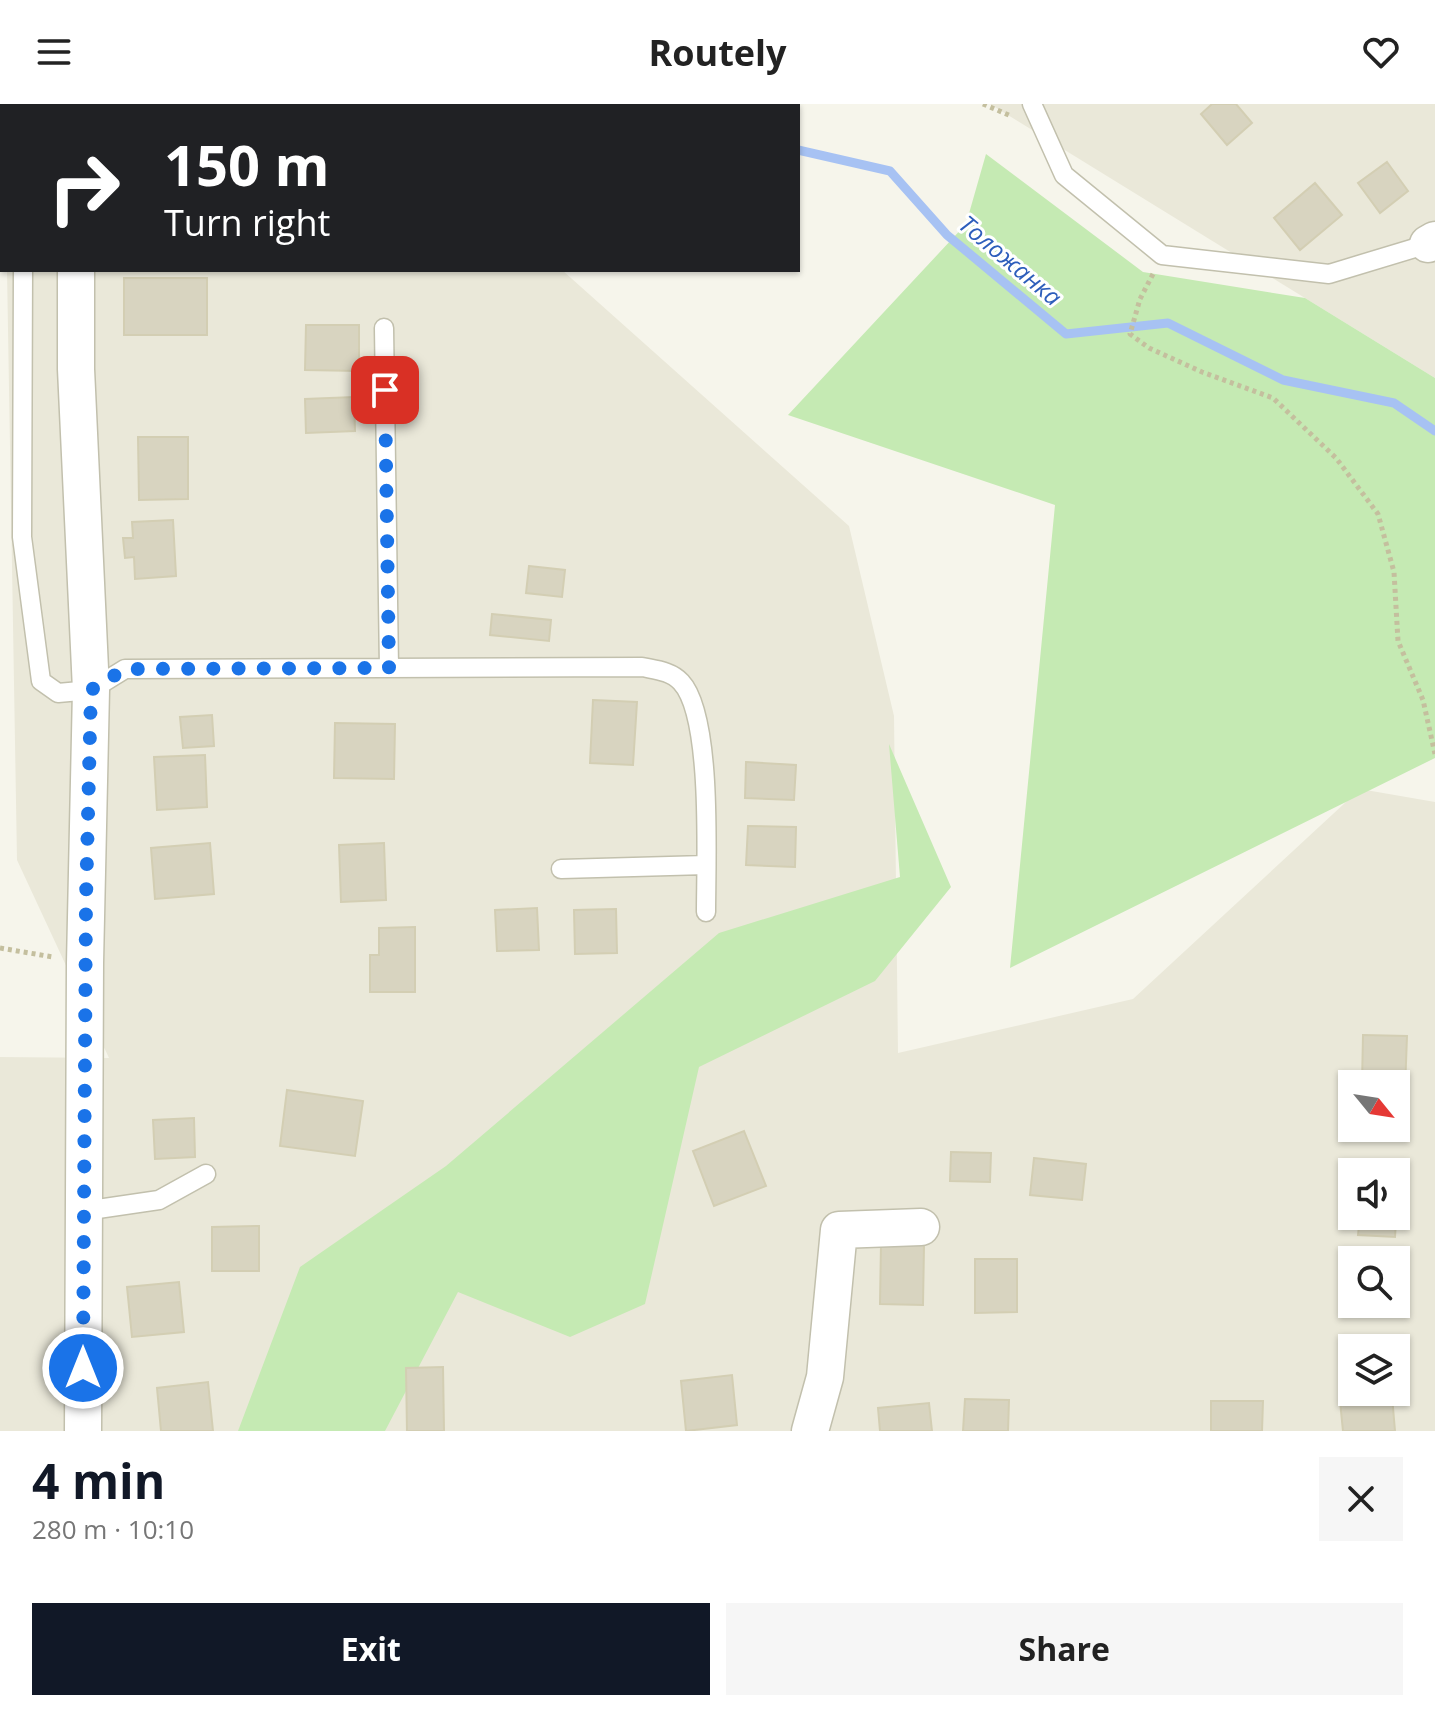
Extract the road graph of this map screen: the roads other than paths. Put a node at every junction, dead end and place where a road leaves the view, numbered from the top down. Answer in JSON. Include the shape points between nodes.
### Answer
{"nodes":[{"id":1,"x":1032,"y":104,"type":"edge"},
{"id":2,"x":1432,"y":242,"type":"edge"},
{"id":3,"x":23,"y":272,"type":"edge"},
{"id":4,"x":76,"y":272,"type":"edge"},
{"id":5,"x":384,"y":328,"type":"dead end"},
{"id":6,"x":389,"y":668,"type":"junction"},
{"id":7,"x":91,"y":690,"type":"junction"},
{"id":8,"x":706,"y":865,"type":"junction"},
{"id":9,"x":561,"y":869,"type":"dead end"},
{"id":10,"x":706,"y":912,"type":"dead end"},
{"id":11,"x":206,"y":1174,"type":"dead end"},
{"id":12,"x":84,"y":1211,"type":"junction"},
{"id":13,"x":921,"y":1227,"type":"dead end"},
{"id":14,"x":83,"y":1431,"type":"edge"},
{"id":15,"x":810,"y":1431,"type":"edge"}],
"edges":[{"from":1,"to":2,"type":"lane","via":[[1064,175],[1162,255],[1329,274]]},
{"from":3,"to":7,"type":"lane","via":[[22,537],[41,681],[58,693]]},
{"from":4,"to":7,"type":"street"},
{"from":5,"to":6,"type":"lane"},
{"from":6,"to":7,"type":"lane","via":[[125,669]]},
{"from":6,"to":8,"type":"lane","via":[[642,667],[681,681],[704,748]]},
{"from":7,"to":12,"type":"street"},
{"from":8,"to":9,"type":"lane"},
{"from":8,"to":10,"type":"lane"},
{"from":11,"to":12,"type":"lane","via":[[159,1200]]},
{"from":12,"to":14,"type":"street"},
{"from":13,"to":15,"type":"street","via":[[839,1230],[825,1377]]}]}
